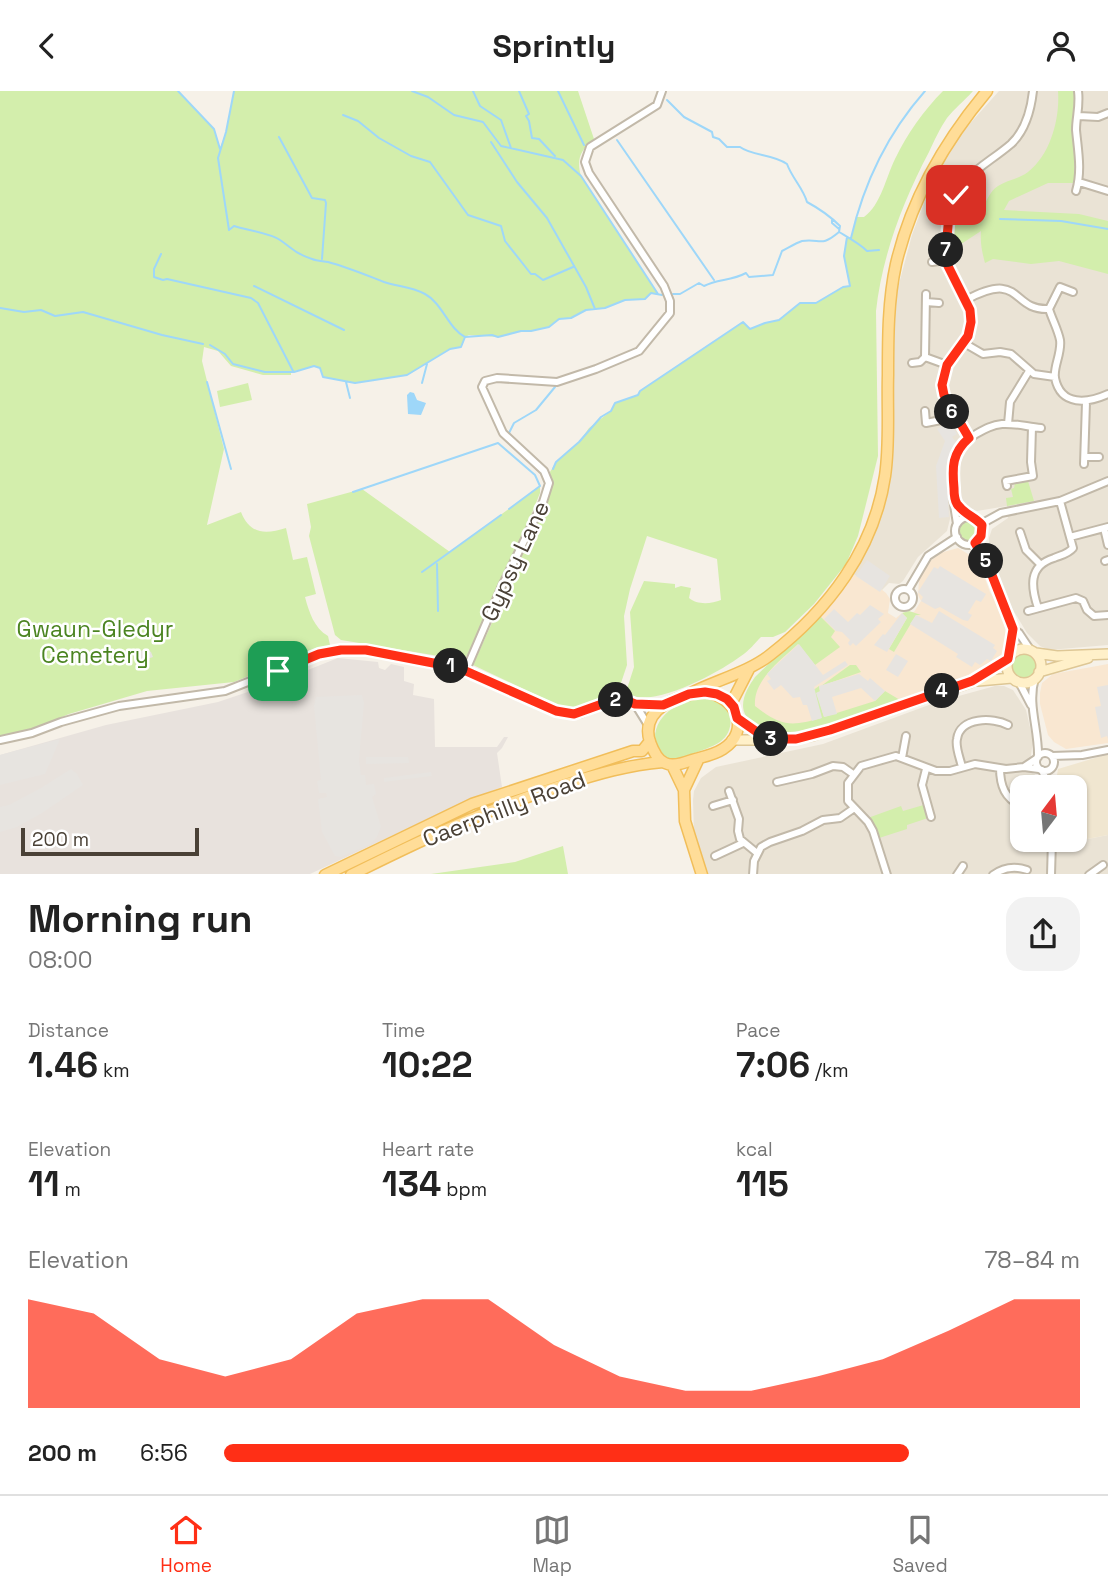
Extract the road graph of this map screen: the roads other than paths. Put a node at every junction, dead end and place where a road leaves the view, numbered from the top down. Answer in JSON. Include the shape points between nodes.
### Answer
{"nodes":[{"id":1,"x":662,"y":91,"type":"edge"},
{"id":2,"x":987,"y":91,"type":"edge"},
{"id":3,"x":1033,"y":91,"type":"edge"},
{"id":4,"x":1078,"y":91,"type":"edge"},
{"id":5,"x":1105,"y":102,"type":"dead end"},
{"id":6,"x":1108,"y":111,"type":"edge"},
{"id":7,"x":1079,"y":116,"type":"junction"},
{"id":8,"x":1079,"y":182,"type":"junction"},
{"id":9,"x":1076,"y":191,"type":"dead end"},
{"id":10,"x":1108,"y":191,"type":"edge"},
{"id":11,"x":945,"y":260,"type":"junction"},
{"id":12,"x":932,"y":262,"type":"dead end"},
{"id":13,"x":1053,"y":283,"type":"dead end"},
{"id":14,"x":1060,"y":287,"type":"junction"},
{"id":15,"x":1073,"y":292,"type":"dead end"},
{"id":16,"x":926,"y":294,"type":"dead end"},
{"id":17,"x":966,"y":300,"type":"junction"},
{"id":18,"x":926,"y":302,"type":"junction"},
{"id":19,"x":939,"y":303,"type":"dead end"},
{"id":20,"x":1049,"y":309,"type":"junction"},
{"id":21,"x":964,"y":343,"type":"junction"},
{"id":22,"x":925,"y":357,"type":"junction"},
{"id":23,"x":912,"y":363,"type":"dead end"},
{"id":24,"x":947,"y":365,"type":"junction"},
{"id":25,"x":1029,"y":371,"type":"junction"},
{"id":26,"x":1055,"y":377,"type":"junction"},
{"id":27,"x":1108,"y":394,"type":"edge"},
{"id":28,"x":1086,"y":402,"type":"junction"},
{"id":29,"x":925,"y":411,"type":"dead end"},
{"id":30,"x":954,"y":414,"type":"junction"},
{"id":31,"x":1008,"y":424,"type":"junction"},
{"id":32,"x":1032,"y":427,"type":"junction"},
{"id":33,"x":1041,"y":428,"type":"dead end"},
{"id":34,"x":969,"y":438,"type":"junction"},
{"id":35,"x":1099,"y":457,"type":"dead end"},
{"id":36,"x":1108,"y":481,"type":"edge"},
{"id":37,"x":1007,"y":487,"type":"dead end"},
{"id":38,"x":955,"y":501,"type":"junction"},
{"id":39,"x":1060,"y":501,"type":"junction"},
{"id":40,"x":969,"y":517,"type":"junction"},
{"id":41,"x":957,"y":524,"type":"junction"},
{"id":42,"x":981,"y":524,"type":"junction"},
{"id":43,"x":1106,"y":527,"type":"edge"},
{"id":44,"x":1020,"y":533,"type":"dead end"},
{"id":45,"x":957,"y":537,"type":"junction"},
{"id":46,"x":1070,"y":537,"type":"junction"},
{"id":47,"x":975,"y":543,"type":"junction"},
{"id":48,"x":1108,"y":545,"type":"edge"},
{"id":49,"x":1040,"y":564,"type":"junction"},
{"id":50,"x":908,"y":590,"type":"dead end"},
{"id":51,"x":1038,"y":608,"type":"junction"},
{"id":52,"x":1028,"y":611,"type":"dead end"},
{"id":53,"x":1108,"y":615,"type":"edge"},
{"id":54,"x":1013,"y":629,"type":"junction"},
{"id":55,"x":1032,"y":651,"type":"junction"},
{"id":56,"x":1108,"y":654,"type":"edge"},
{"id":57,"x":1093,"y":656,"type":"junction"},
{"id":58,"x":1009,"y":657,"type":"junction"},
{"id":59,"x":749,"y":669,"type":"junction"},
{"id":60,"x":466,"y":670,"type":"junction"},
{"id":61,"x":1037,"y":675,"type":"junction"},
{"id":62,"x":1016,"y":680,"type":"junction"},
{"id":63,"x":972,"y":681,"type":"junction"},
{"id":64,"x":689,"y":694,"type":"junction"},
{"id":65,"x":635,"y":704,"type":"junction"},
{"id":66,"x":732,"y":704,"type":"junction"},
{"id":67,"x":663,"y":705,"type":"junction"},
{"id":68,"x":1032,"y":706,"type":"junction"},
{"id":69,"x":1005,"y":713,"type":"dead end"},
{"id":70,"x":737,"y":718,"type":"junction"},
{"id":71,"x":649,"y":732,"type":"junction"},
{"id":72,"x":1038,"y":735,"type":"junction"},
{"id":73,"x":767,"y":739,"type":"junction"},
{"id":74,"x":0,"y":740,"type":"edge"},
{"id":75,"x":732,"y":740,"type":"junction"},
{"id":76,"x":908,"y":740,"type":"dead end"},
{"id":77,"x":1108,"y":750,"type":"edge"},
{"id":78,"x":699,"y":758,"type":"junction"},
{"id":79,"x":902,"y":758,"type":"junction"},
{"id":80,"x":1037,"y":758,"type":"junction"},
{"id":81,"x":1051,"y":760,"type":"junction"},
{"id":82,"x":667,"y":763,"type":"junction"},
{"id":83,"x":962,"y":767,"type":"junction"},
{"id":84,"x":1024,"y":767,"type":"junction"},
{"id":85,"x":1000,"y":768,"type":"junction"},
{"id":86,"x":926,"y":769,"type":"junction"},
{"id":87,"x":1041,"y":769,"type":"junction"},
{"id":88,"x":853,"y":774,"type":"junction"},
{"id":89,"x":1044,"y":775,"type":"edge"},
{"id":90,"x":1050,"y":775,"type":"edge"},
{"id":91,"x":786,"y":788,"type":"dead end"},
{"id":92,"x":684,"y":790,"type":"junction"},
{"id":93,"x":729,"y":791,"type":"dead end"},
{"id":94,"x":1010,"y":799,"type":"edge"},
{"id":95,"x":733,"y":800,"type":"junction"},
{"id":96,"x":1010,"y":805,"type":"edge"},
{"id":97,"x":713,"y":806,"type":"dead end"},
{"id":98,"x":853,"y":809,"type":"junction"},
{"id":99,"x":1007,"y":809,"type":"dead end"},
{"id":100,"x":931,"y":817,"type":"dead end"},
{"id":101,"x":743,"y":843,"type":"junction"},
{"id":102,"x":722,"y":845,"type":"dead end"},
{"id":103,"x":1052,"y":852,"type":"edge"},
{"id":104,"x":724,"y":853,"type":"junction"},
{"id":105,"x":757,"y":853,"type":"junction"},
{"id":106,"x":715,"y":856,"type":"dead end"},
{"id":107,"x":1022,"y":858,"type":"dead end"},
{"id":108,"x":1103,"y":865,"type":"dead end"},
{"id":109,"x":963,"y":866,"type":"dead end"},
{"id":110,"x":1019,"y":868,"type":"junction"},
{"id":111,"x":949,"y":870,"type":"dead end"},
{"id":112,"x":1027,"y":870,"type":"dead end"},
{"id":113,"x":325,"y":874,"type":"edge"},
{"id":114,"x":351,"y":874,"type":"edge"},
{"id":115,"x":702,"y":874,"type":"edge"},
{"id":116,"x":753,"y":874,"type":"edge"},
{"id":117,"x":887,"y":874,"type":"edge"},
{"id":118,"x":957,"y":874,"type":"edge"},
{"id":119,"x":993,"y":874,"type":"edge"},
{"id":120,"x":1051,"y":874,"type":"edge"},
{"id":121,"x":1089,"y":874,"type":"edge"}],
"edges":[{"from":1,"to":60,"type":"street","name":"Gypsy Lane","via":[[657,105],[590,147],[585,162],[664,286],[670,313],[639,351],[596,369],[557,381],[485,381],[485,397],[503,433],[544,471],[549,483]]},
{"from":2,"to":59,"type":"main road","via":[[962,120],[932,169],[896,264],[889,319],[886,476],[867,540],[852,568],[814,615]]},
{"from":3,"to":11,"type":"street","via":[[1018,136],[969,174],[956,195],[949,215]]},
{"from":4,"to":7,"type":"street"},
{"from":5,"to":6,"type":"street"},
{"from":6,"to":7,"type":"street","via":[[1092,118]]},
{"from":7,"to":8,"type":"street"},
{"from":8,"to":9,"type":"street"},
{"from":8,"to":10,"type":"street"},
{"from":11,"to":12,"type":"street"},
{"from":11,"to":17,"type":"street"},
{"from":13,"to":14,"type":"street"},
{"from":14,"to":15,"type":"street"},
{"from":14,"to":20,"type":"street"},
{"from":16,"to":18,"type":"street"},
{"from":17,"to":20,"type":"street","via":[[1001,288],[1033,307]]},
{"from":17,"to":21,"type":"street","via":[[971,322]]},
{"from":18,"to":19,"type":"street"},
{"from":18,"to":22,"type":"street"},
{"from":20,"to":26,"type":"street","via":[[1060,339]]},
{"from":21,"to":24,"type":"street"},
{"from":21,"to":25,"type":"street","via":[[983,354],[1011,354]]},
{"from":22,"to":23,"type":"street"},
{"from":22,"to":24,"type":"street"},
{"from":24,"to":30,"type":"street","via":[[942,391]]},
{"from":25,"to":26,"type":"street"},
{"from":25,"to":31,"type":"street","via":[[1010,402]]},
{"from":26,"to":28,"type":"street","via":[[1068,398]]},
{"from":27,"to":28,"type":"street"},
{"from":28,"to":35,"type":"street","via":[[1084,460]]},
{"from":29,"to":30,"type":"street","via":[[926,427]]},
{"from":30,"to":34,"type":"street"},
{"from":31,"to":32,"type":"street"},
{"from":31,"to":34,"type":"street"},
{"from":32,"to":33,"type":"street"},
{"from":32,"to":37,"type":"street","via":[[1033,479],[1006,481]]},
{"from":34,"to":38,"type":"street","via":[[953,461]]},
{"from":36,"to":39,"type":"street"},
{"from":38,"to":40,"type":"street"},
{"from":38,"to":41,"type":"street"},
{"from":39,"to":42,"type":"street","via":[[1001,513]]},
{"from":39,"to":46,"type":"street"},
{"from":40,"to":41,"type":"street"},
{"from":40,"to":42,"type":"street"},
{"from":41,"to":45,"type":"street"},
{"from":42,"to":47,"type":"street","via":[[982,533]]},
{"from":43,"to":46,"type":"street"},
{"from":43,"to":48,"type":"street"},
{"from":44,"to":49,"type":"street","via":[[1026,550]]},
{"from":45,"to":47,"type":"street","via":[[963,543]]},
{"from":45,"to":50,"type":"street","via":[[928,556]]},
{"from":46,"to":49,"type":"street","via":[[1072,550]]},
{"from":47,"to":54,"type":"street"},
{"from":49,"to":51,"type":"street","via":[[1032,583]]},
{"from":51,"to":52,"type":"street"},
{"from":51,"to":53,"type":"street","via":[[1080,599],[1094,616]]},
{"from":54,"to":55,"type":"street"},
{"from":54,"to":58,"type":"street"},
{"from":55,"to":57,"type":"main road"},
{"from":55,"to":58,"type":"main road","via":[[1018,650]]},
{"from":55,"to":61,"type":"main road","via":[[1040,662]]},
{"from":56,"to":57,"type":"main road"},
{"from":57,"to":61,"type":"main road"},
{"from":58,"to":62,"type":"main road","via":[[1007,667]]},
{"from":58,"to":63,"type":"main road"},
{"from":59,"to":64,"type":"main road"},
{"from":59,"to":66,"type":"main road"},
{"from":60,"to":65,"type":"street","via":[[563,713],[580,714],[613,700]]},
{"from":60,"to":74,"type":"street","via":[[366,650],[335,650],[232,689],[119,706]]},
{"from":61,"to":62,"type":"main road","via":[[1030,681]]},
{"from":61,"to":68,"type":"street"},
{"from":62,"to":63,"type":"main road"},
{"from":62,"to":68,"type":"street"},
{"from":63,"to":73,"type":"main road","via":[[812,736]]},
{"from":64,"to":66,"type":"main road","via":[[717,694]]},
{"from":64,"to":67,"type":"main road"},
{"from":65,"to":67,"type":"street"},
{"from":65,"to":71,"type":"street"},
{"from":66,"to":70,"type":"main road"},
{"from":67,"to":71,"type":"main road","via":[[652,716]]},
{"from":68,"to":72,"type":"street"},
{"from":69,"to":83,"type":"street","via":[[1005,723],[989,719],[961,729],[956,742]]},
{"from":70,"to":73,"type":"main road"},
{"from":70,"to":75,"type":"main road"},
{"from":71,"to":82,"type":"main road","via":[[653,751]]},
{"from":71,"to":113,"type":"main road","name":"Caerphilly Road","via":[[633,751],[472,804]]},
{"from":72,"to":80,"type":"street"},
{"from":72,"to":81,"type":"street"},
{"from":73,"to":75,"type":"main road"},
{"from":75,"to":78,"type":"main road","via":[[723,749]]},
{"from":76,"to":79,"type":"street"},
{"from":77,"to":81,"type":"street"},
{"from":78,"to":82,"type":"main road"},
{"from":78,"to":92,"type":"main road"},
{"from":79,"to":86,"type":"street"},
{"from":79,"to":88,"type":"street","via":[[861,766]]},
{"from":80,"to":81,"type":"street","via":[[1043,753]]},
{"from":80,"to":84,"type":"street"},
{"from":80,"to":87,"type":"street"},
{"from":81,"to":87,"type":"street"},
{"from":81,"to":90,"type":"street"},
{"from":82,"to":92,"type":"main road","via":[[679,775]]},
{"from":82,"to":114,"type":"main road","name":"Caerphilly Road","via":[[609,771],[526,796]]},
{"from":83,"to":85,"type":"street"},
{"from":83,"to":86,"type":"street"},
{"from":84,"to":85,"type":"street"},
{"from":84,"to":87,"type":"street"},
{"from":85,"to":94,"type":"street","via":[[1003,790]]},
{"from":86,"to":100,"type":"street","via":[[922,785]]},
{"from":87,"to":89,"type":"street"},
{"from":88,"to":91,"type":"street","via":[[833,766],[781,781]]},
{"from":88,"to":98,"type":"street","via":[[847,793]]},
{"from":92,"to":115,"type":"main road","via":[[685,821]]},
{"from":93,"to":95,"type":"street"},
{"from":95,"to":97,"type":"street"},
{"from":95,"to":101,"type":"street"},
{"from":96,"to":99,"type":"street"},
{"from":98,"to":105,"type":"street","via":[[840,818],[823,820],[770,842]]},
{"from":98,"to":117,"type":"street","via":[[873,831]]},
{"from":101,"to":104,"type":"street"},
{"from":101,"to":105,"type":"street"},
{"from":102,"to":104,"type":"street"},
{"from":103,"to":120,"type":"street"},
{"from":104,"to":106,"type":"street"},
{"from":105,"to":116,"type":"street"},
{"from":107,"to":110,"type":"street"},
{"from":108,"to":121,"type":"street"},
{"from":109,"to":118,"type":"street"},
{"from":110,"to":112,"type":"street"},
{"from":110,"to":119,"type":"street"},
{"from":111,"to":118,"type":"street"}]}
